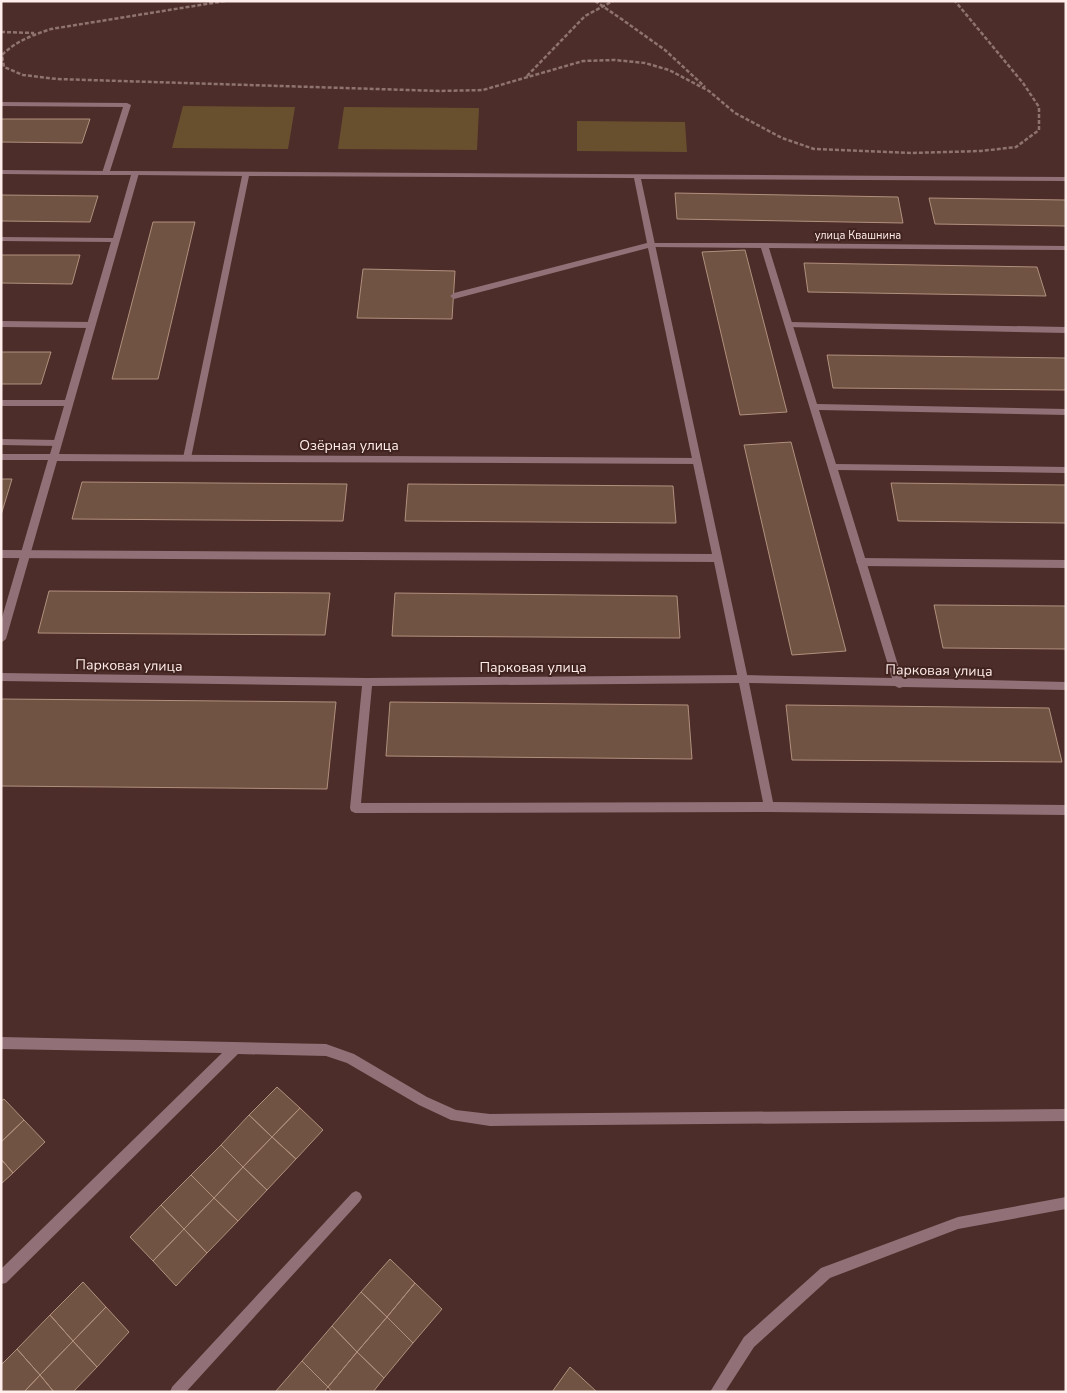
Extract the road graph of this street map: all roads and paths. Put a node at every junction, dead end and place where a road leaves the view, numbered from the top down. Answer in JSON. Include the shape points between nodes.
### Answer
{"nodes":[{"id":1,"x":225,"y":1,"type":"edge"},
{"id":2,"x":595,"y":1,"type":"edge"},
{"id":3,"x":612,"y":1,"type":"edge"},
{"id":4,"x":955,"y":1,"type":"edge"},
{"id":5,"x":1,"y":32,"type":"edge"},
{"id":6,"x":38,"y":33,"type":"junction"},
{"id":7,"x":526,"y":76,"type":"junction"},
{"id":8,"x":709,"y":91,"type":"junction"},
{"id":9,"x":1,"y":104,"type":"edge"},
{"id":10,"x":1,"y":172,"type":"edge"},
{"id":11,"x":106,"y":173,"type":"junction"},
{"id":12,"x":135,"y":173,"type":"junction"},
{"id":13,"x":246,"y":174,"type":"junction"},
{"id":14,"x":638,"y":176,"type":"junction"},
{"id":15,"x":1066,"y":179,"type":"edge"},
{"id":16,"x":1,"y":239,"type":"edge"},
{"id":17,"x":116,"y":240,"type":"junction"},
{"id":18,"x":651,"y":245,"type":"junction"},
{"id":19,"x":764,"y":245,"type":"junction"},
{"id":20,"x":1066,"y":248,"type":"edge"},
{"id":21,"x":454,"y":296,"type":"dead end"},
{"id":22,"x":1,"y":324,"type":"edge"},
{"id":23,"x":91,"y":325,"type":"junction"},
{"id":24,"x":789,"y":325,"type":"junction"},
{"id":25,"x":1066,"y":330,"type":"edge"},
{"id":26,"x":1,"y":403,"type":"edge"},
{"id":27,"x":69,"y":403,"type":"junction"},
{"id":28,"x":814,"y":407,"type":"junction"},
{"id":29,"x":1066,"y":412,"type":"edge"},
{"id":30,"x":1,"y":442,"type":"edge"},
{"id":31,"x":57,"y":443,"type":"junction"},
{"id":32,"x":1,"y":457,"type":"edge"},
{"id":33,"x":53,"y":457,"type":"junction"},
{"id":34,"x":186,"y":458,"type":"junction"},
{"id":35,"x":697,"y":461,"type":"junction"},
{"id":36,"x":832,"y":468,"type":"junction"},
{"id":37,"x":1066,"y":470,"type":"edge"},
{"id":38,"x":1,"y":554,"type":"edge"},
{"id":39,"x":26,"y":554,"type":"junction"},
{"id":40,"x":718,"y":558,"type":"junction"},
{"id":41,"x":861,"y":562,"type":"junction"},
{"id":42,"x":1066,"y":564,"type":"edge"},
{"id":43,"x":1,"y":640,"type":"edge"},
{"id":44,"x":1,"y":677,"type":"edge"},
{"id":45,"x":743,"y":679,"type":"junction"},
{"id":46,"x":367,"y":682,"type":"junction"},
{"id":47,"x":899,"y":684,"type":"junction"},
{"id":48,"x":1066,"y":686,"type":"edge"},
{"id":49,"x":769,"y":808,"type":"junction"},
{"id":50,"x":1066,"y":810,"type":"edge"},
{"id":51,"x":1,"y":1044,"type":"edge"},
{"id":52,"x":237,"y":1047,"type":"junction"},
{"id":53,"x":1066,"y":1115,"type":"edge"},
{"id":54,"x":356,"y":1197,"type":"dead end"},
{"id":55,"x":1066,"y":1203,"type":"edge"},
{"id":56,"x":1,"y":1278,"type":"edge"},
{"id":57,"x":177,"y":1392,"type":"edge"},
{"id":58,"x":718,"y":1392,"type":"edge"}],
"edges":[{"from":1,"to":6,"type":"path"},
{"from":2,"to":8,"type":"path","bridge":true,"via":[[664,50]]},
{"from":3,"to":7,"type":"path","via":[[585,16]]},
{"from":4,"to":8,"type":"path","via":[[1039,107],[1039,130],[1016,147],[911,153],[814,149],[782,138],[735,113]]},
{"from":5,"to":6,"type":"path"},
{"from":6,"to":7,"type":"path","via":[[21,39],[2,55],[4,67],[24,76],[57,79],[440,91],[483,90]]},
{"from":7,"to":8,"type":"path","via":[[584,60],[615,60],[645,63],[669,70]]},
{"from":9,"to":11,"type":"street","via":[[127,105]]},
{"from":10,"to":11,"type":"street"},
{"from":11,"to":12,"type":"street"},
{"from":12,"to":13,"type":"street"},
{"from":12,"to":17,"type":"street"},
{"from":13,"to":14,"type":"street"},
{"from":13,"to":34,"type":"street"},
{"from":14,"to":15,"type":"street"},
{"from":14,"to":18,"type":"street"},
{"from":16,"to":17,"type":"street"},
{"from":17,"to":23,"type":"street"},
{"from":18,"to":19,"type":"street","name":"улица Квашнина"},
{"from":18,"to":21,"type":"street","name":"улица Квашнина"},
{"from":18,"to":35,"type":"street"},
{"from":19,"to":20,"type":"street","name":"улица Квашнина"},
{"from":19,"to":24,"type":"street"},
{"from":22,"to":23,"type":"street"},
{"from":23,"to":27,"type":"street"},
{"from":24,"to":25,"type":"street"},
{"from":24,"to":28,"type":"street"},
{"from":26,"to":27,"type":"street"},
{"from":27,"to":31,"type":"street"},
{"from":28,"to":29,"type":"street"},
{"from":28,"to":36,"type":"street"},
{"from":30,"to":31,"type":"street"},
{"from":31,"to":33,"type":"street"},
{"from":32,"to":33,"type":"street","name":"Озёрная улица"},
{"from":33,"to":34,"type":"street","name":"Озёрная улица"},
{"from":33,"to":39,"type":"street"},
{"from":34,"to":35,"type":"street","name":"Озёрная улица"},
{"from":35,"to":40,"type":"street"},
{"from":36,"to":37,"type":"street"},
{"from":36,"to":41,"type":"street"},
{"from":38,"to":39,"type":"street"},
{"from":39,"to":40,"type":"street"},
{"from":39,"to":43,"type":"street"},
{"from":40,"to":45,"type":"street"},
{"from":41,"to":42,"type":"street"},
{"from":41,"to":47,"type":"street"},
{"from":44,"to":46,"type":"street","name":"Парковая улица"},
{"from":45,"to":46,"type":"street","name":"Парковая улица"},
{"from":45,"to":47,"type":"street","name":"Парковая улица"},
{"from":45,"to":49,"type":"street"},
{"from":46,"to":49,"type":"street","via":[[355,808]]},
{"from":47,"to":48,"type":"street","name":"Парковая улица"},
{"from":49,"to":50,"type":"street"},
{"from":51,"to":52,"type":"street"},
{"from":52,"to":53,"type":"street","via":[[326,1050],[350,1058],[455,1116],[490,1120]]},
{"from":52,"to":56,"type":"street"},
{"from":54,"to":57,"type":"street"},
{"from":55,"to":58,"type":"street","via":[[958,1223],[826,1273],[749,1342]]}]}
